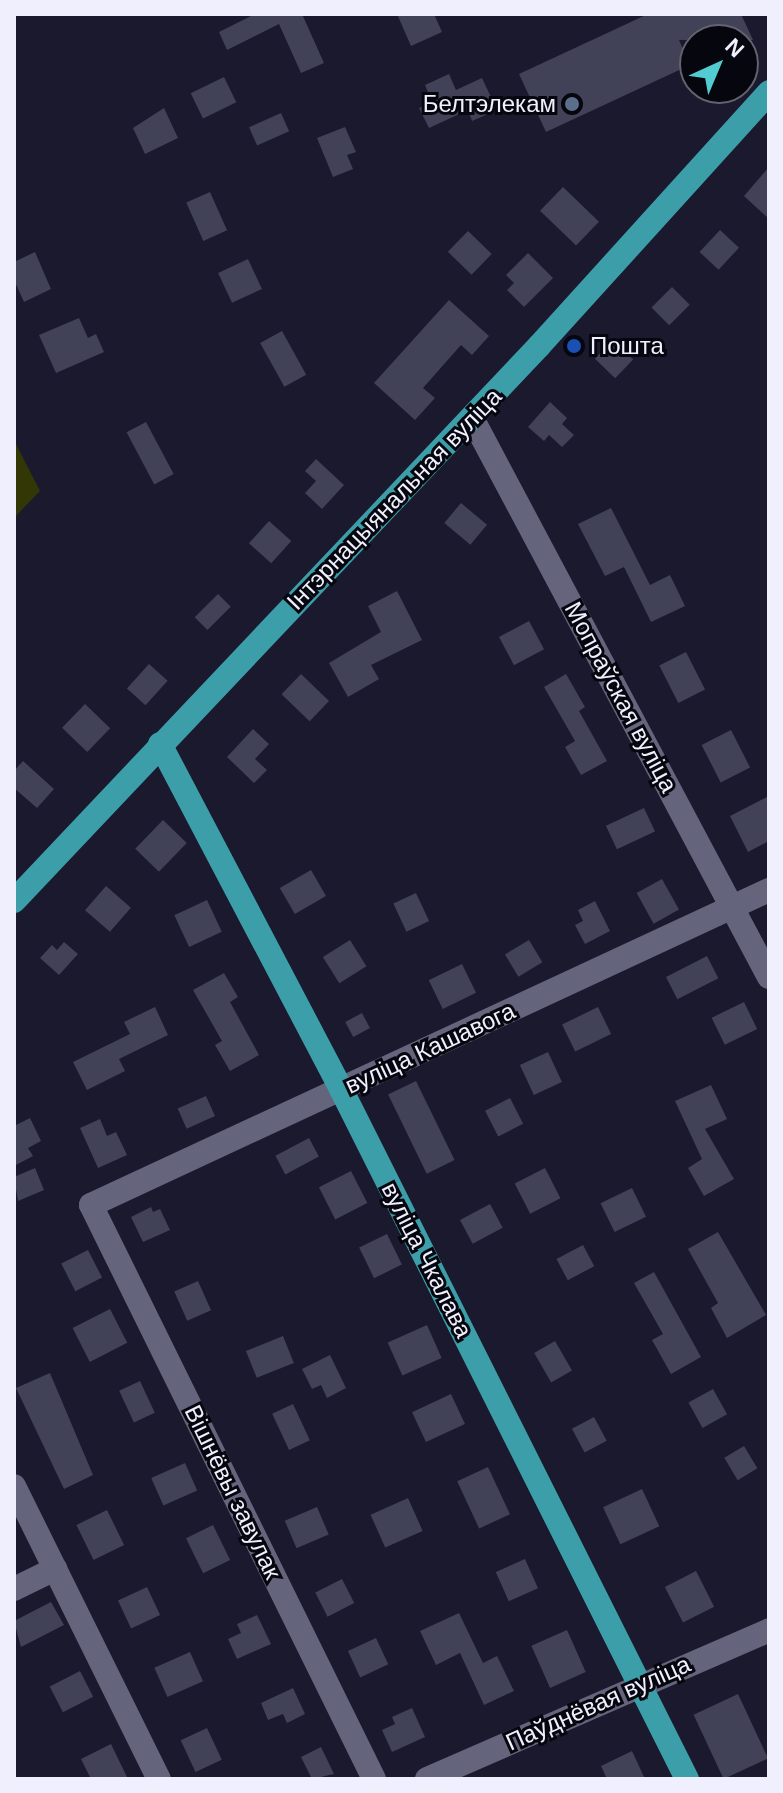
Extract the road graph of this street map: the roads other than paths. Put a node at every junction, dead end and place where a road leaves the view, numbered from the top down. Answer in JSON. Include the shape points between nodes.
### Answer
{"nodes":[{"id":1,"x":769,"y":92,"type":"edge"},
{"id":2,"x":472,"y":418,"type":"junction"},
{"id":3,"x":160,"y":744,"type":"junction"},
{"id":4,"x":769,"y":890,"type":"edge"},
{"id":5,"x":14,"y":901,"type":"edge"},
{"id":6,"x":731,"y":907,"type":"junction"},
{"id":7,"x":769,"y":977,"type":"edge"},
{"id":8,"x":341,"y":1089,"type":"junction"},
{"id":9,"x":91,"y":1205,"type":"joint"},
{"id":10,"x":14,"y":1486,"type":"edge"},
{"id":11,"x":55,"y":1569,"type":"junction"},
{"id":12,"x":14,"y":1589,"type":"edge"},
{"id":13,"x":769,"y":1630,"type":"edge"},
{"id":14,"x":640,"y":1682,"type":"junction"},
{"id":15,"x":159,"y":1779,"type":"edge"},
{"id":16,"x":374,"y":1779,"type":"edge"},
{"id":17,"x":427,"y":1779,"type":"edge"},
{"id":18,"x":687,"y":1779,"type":"edge"}],
"edges":[{"from":1,"to":2,"type":"main road","name":"Інтэрнацыянальная вуліца"},
{"from":2,"to":3,"type":"main road","name":"Інтэрнацыянальная вуліца"},
{"from":2,"to":6,"type":"street","name":"Мопраўская вуліца"},
{"from":3,"to":5,"type":"main road","name":"Інтэрнацыянальная вуліца"},
{"from":3,"to":8,"type":"main road","name":"вуліца Чкалава"},
{"from":4,"to":6,"type":"street","name":"вуліца Кашавога"},
{"from":6,"to":7,"type":"street","name":"Мопраўская вуліца"},
{"from":6,"to":8,"type":"street","name":"вуліца Кашавога"},
{"from":8,"to":9,"type":"street","name":"вуліца Кашавога"},
{"from":8,"to":14,"type":"main road","name":"вуліца Чкалава"},
{"from":9,"to":16,"type":"street","name":"Вішнёвы завулак"},
{"from":10,"to":11,"type":"street"},
{"from":11,"to":12,"type":"street"},
{"from":11,"to":15,"type":"street"},
{"from":13,"to":14,"type":"street","name":"Паўднёвая вуліца"},
{"from":14,"to":17,"type":"street","name":"Паўднёвая вуліца"},
{"from":14,"to":18,"type":"main road","name":"вуліца Чкалава"}]}
